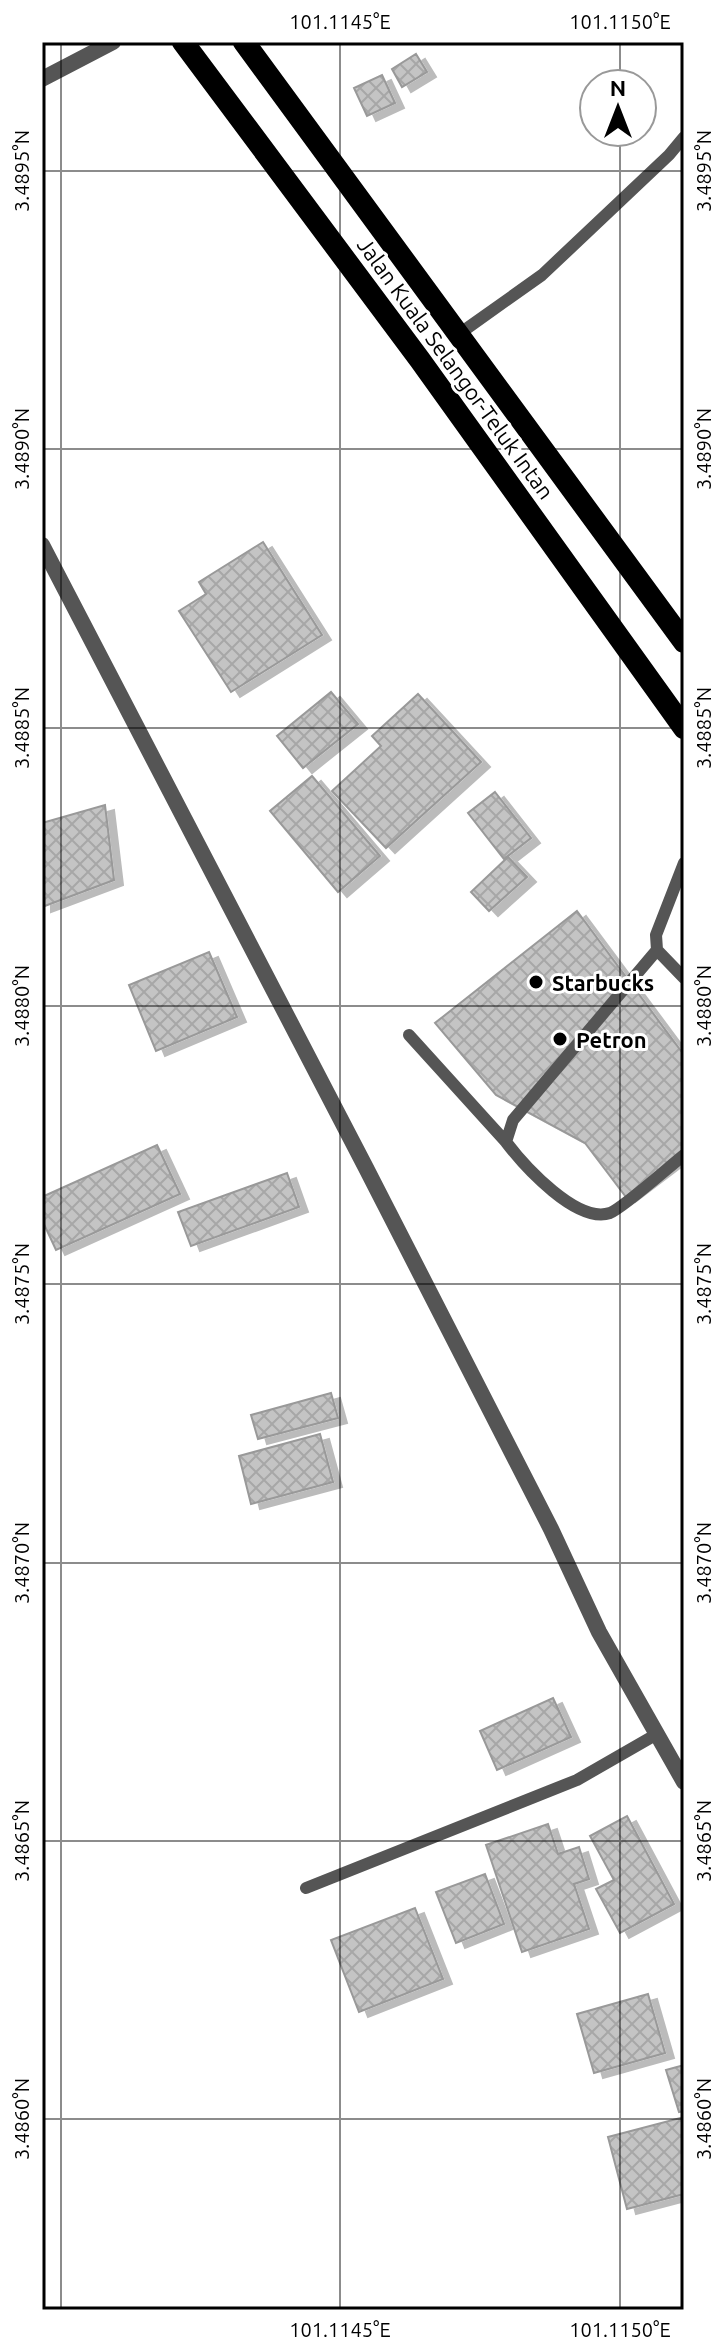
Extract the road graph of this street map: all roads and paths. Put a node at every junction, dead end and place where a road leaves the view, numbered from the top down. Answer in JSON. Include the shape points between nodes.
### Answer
{"nodes":[{"id":1,"x":113,"y":42,"type":"edge"},
{"id":2,"x":183,"y":42,"type":"edge"},
{"id":3,"x":244,"y":42,"type":"edge"},
{"id":4,"x":42,"y":79,"type":"edge"},
{"id":5,"x":684,"y":137,"type":"edge"},
{"id":6,"x":459,"y":334,"type":"junction"},
{"id":7,"x":42,"y":545,"type":"edge"},
{"id":8,"x":684,"y":642,"type":"edge"},
{"id":9,"x":684,"y":728,"type":"edge"},
{"id":10,"x":684,"y":863,"type":"edge"},
{"id":11,"x":657,"y":950,"type":"junction"},
{"id":12,"x":684,"y":978,"type":"edge"},
{"id":13,"x":409,"y":1035,"type":"dead end"},
{"id":14,"x":506,"y":1142,"type":"junction"},
{"id":15,"x":684,"y":1155,"type":"edge"},
{"id":16,"x":657,"y":1734,"type":"junction"},
{"id":17,"x":684,"y":1782,"type":"edge"},
{"id":18,"x":306,"y":1888,"type":"dead end"}],
"edges":[{"from":1,"to":4,"type":"street"},
{"from":2,"to":9,"type":"highway","name":"Jalan Kuala Selangor-Teluk Intan"},
{"from":3,"to":6,"type":"highway","name":"Jalan Kuala Selangor-Teluk Intan"},
{"from":5,"to":6,"type":"lane","via":[[542,275]]},
{"from":6,"to":8,"type":"highway","name":"Jalan Kuala Selangor-Teluk Intan"},
{"from":7,"to":16,"type":"street","via":[[365,1166],[599,1632]]},
{"from":10,"to":11,"type":"lane","via":[[656,935]]},
{"from":11,"to":12,"type":"lane"},
{"from":11,"to":14,"type":"lane","via":[[513,1120]]},
{"from":13,"to":14,"type":"lane"},
{"from":14,"to":15,"type":"lane","via":[[563,1199],[588,1214],[611,1212]]},
{"from":16,"to":17,"type":"street"},
{"from":16,"to":18,"type":"lane","via":[[577,1780]]}]}
